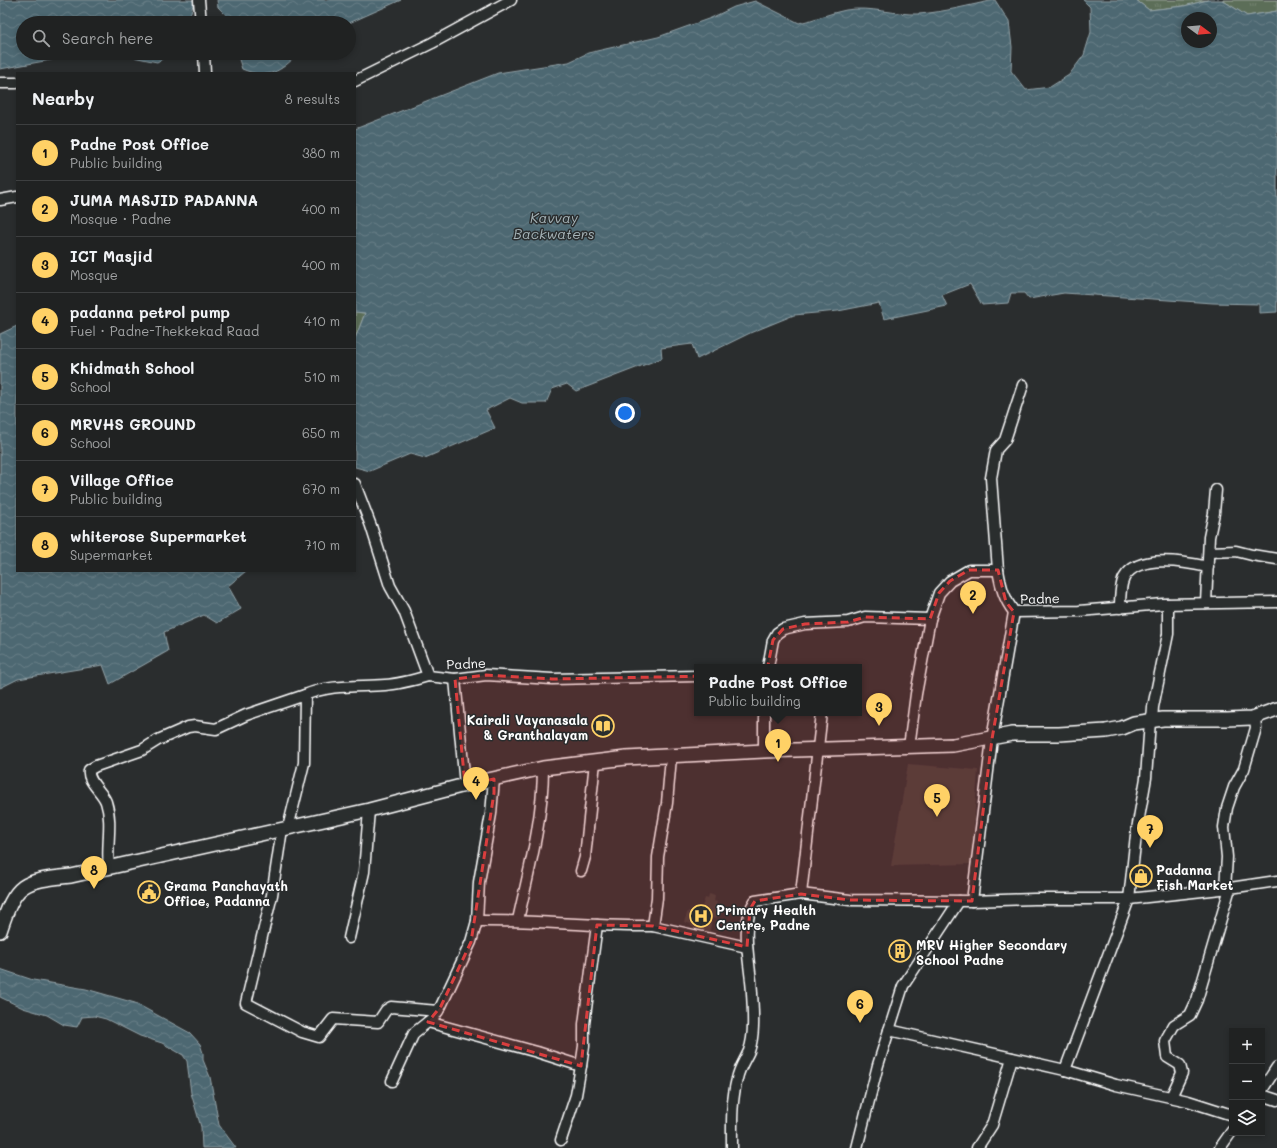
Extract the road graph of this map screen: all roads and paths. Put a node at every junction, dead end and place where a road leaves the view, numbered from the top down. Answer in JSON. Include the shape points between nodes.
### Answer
{"nodes":[{"id":1,"x":199,"y":0,"type":"edge"},
{"id":2,"x":512,"y":0,"type":"edge"},
{"id":3,"x":200,"y":16,"type":"edge"},
{"id":4,"x":204,"y":60,"type":"edge"},
{"id":5,"x":205,"y":72,"type":"edge"},
{"id":6,"x":356,"y":80,"type":"edge"},
{"id":7,"x":0,"y":83,"type":"edge"},
{"id":8,"x":16,"y":83,"type":"edge"},
{"id":9,"x":16,"y":197,"type":"edge"},
{"id":10,"x":0,"y":200,"type":"edge"},
{"id":11,"x":1023,"y":385,"type":"dead end"},
{"id":12,"x":356,"y":486,"type":"edge"},
{"id":13,"x":1216,"y":490,"type":"dead end"},
{"id":14,"x":1209,"y":552,"type":"junction"},
{"id":15,"x":1277,"y":558,"type":"edge"},
{"id":16,"x":1208,"y":567,"type":"junction"},
{"id":17,"x":998,"y":570,"type":"junction"},
{"id":18,"x":1277,"y":602,"type":"edge"},
{"id":19,"x":1206,"y":603,"type":"junction"},
{"id":20,"x":1168,"y":604,"type":"junction"},
{"id":21,"x":1120,"y":608,"type":"junction"},
{"id":22,"x":1014,"y":612,"type":"junction"},
{"id":23,"x":930,"y":619,"type":"junction"},
{"id":24,"x":769,"y":664,"type":"edge"},
{"id":25,"x":428,"y":676,"type":"junction"},
{"id":26,"x":694,"y":676,"type":"edge"},
{"id":27,"x":455,"y":678,"type":"junction"},
{"id":28,"x":305,"y":695,"type":"junction"},
{"id":29,"x":1277,"y":709,"type":"edge"},
{"id":30,"x":764,"y":716,"type":"edge"},
{"id":31,"x":822,"y":716,"type":"edge"},
{"id":32,"x":1255,"y":717,"type":"junction"},
{"id":33,"x":1151,"y":721,"type":"junction"},
{"id":34,"x":992,"y":739,"type":"junction"},
{"id":35,"x":908,"y":747,"type":"junction"},
{"id":36,"x":818,"y":750,"type":"junction"},
{"id":37,"x":764,"y":751,"type":"junction"},
{"id":38,"x":671,"y":757,"type":"junction"},
{"id":39,"x":595,"y":762,"type":"junction"},
{"id":40,"x":543,"y":768,"type":"junction"},
{"id":41,"x":494,"y":779,"type":"junction"},
{"id":42,"x":464,"y":785,"type":"junction"},
{"id":43,"x":369,"y":810,"type":"junction"},
{"id":44,"x":285,"y":829,"type":"junction"},
{"id":45,"x":109,"y":867,"type":"junction"},
{"id":46,"x":581,"y":871,"type":"dead end"},
{"id":47,"x":1277,"y":881,"type":"edge"},
{"id":48,"x":1228,"y":888,"type":"junction"},
{"id":49,"x":801,"y":894,"type":"junction"},
{"id":50,"x":1129,"y":899,"type":"junction"},
{"id":51,"x":959,"y":901,"type":"junction"},
{"id":52,"x":972,"y":901,"type":"junction"},
{"id":53,"x":518,"y":920,"type":"junction"},
{"id":54,"x":477,"y":921,"type":"junction"},
{"id":55,"x":597,"y":925,"type":"junction"},
{"id":56,"x":653,"y":926,"type":"junction"},
{"id":57,"x":1,"y":928,"type":"edge"},
{"id":58,"x":349,"y":938,"type":"dead end"},
{"id":59,"x":747,"y":947,"type":"junction"},
{"id":60,"x":438,"y":1011,"type":"junction"},
{"id":61,"x":428,"y":1022,"type":"junction"},
{"id":62,"x":889,"y":1030,"type":"junction"},
{"id":63,"x":1012,"y":1058,"type":"junction"},
{"id":64,"x":581,"y":1066,"type":"junction"},
{"id":65,"x":1277,"y":1067,"type":"edge"},
{"id":66,"x":1065,"y":1070,"type":"junction"},
{"id":67,"x":392,"y":1081,"type":"dead end"},
{"id":68,"x":1265,"y":1085,"type":"edge"},
{"id":69,"x":1265,"y":1096,"type":"edge"},
{"id":70,"x":1170,"y":1097,"type":"junction"},
{"id":71,"x":1277,"y":1100,"type":"edge"},
{"id":72,"x":1229,"y":1114,"type":"edge"},
{"id":73,"x":1229,"y":1135,"type":"edge"},
{"id":74,"x":561,"y":1140,"type":"dead end"},
{"id":75,"x":732,"y":1148,"type":"edge"},
{"id":76,"x":857,"y":1148,"type":"edge"},
{"id":77,"x":977,"y":1148,"type":"edge"},
{"id":78,"x":1220,"y":1148,"type":"edge"}],
"edges":[{"from":1,"to":3,"type":"street"},
{"from":2,"to":6,"type":"street"},
{"from":4,"to":5,"type":"street"},
{"from":7,"to":8,"type":"street"},
{"from":9,"to":10,"type":"street"},
{"from":11,"to":17,"type":"street","name":"Padne","via":[[1006,440],[996,450],[991,478]]},
{"from":12,"to":25,"type":"street","name":"Padne","via":[[390,586],[404,611]]},
{"from":13,"to":14,"type":"street"},
{"from":14,"to":15,"type":"street","via":[[1236,551]]},
{"from":14,"to":16,"type":"street"},
{"from":16,"to":19,"type":"street"},
{"from":16,"to":21,"type":"street","via":[[1175,562],[1144,563],[1124,577]]},
{"from":17,"to":22,"type":"street","name":"Padne","via":[[1006,602]]},
{"from":17,"to":23,"type":"street","via":[[969,570],[950,581],[939,593]]},
{"from":18,"to":19,"type":"street","name":"Padne"},
{"from":19,"to":20,"type":"street","name":"Padne"},
{"from":20,"to":21,"type":"street","name":"Padne"},
{"from":20,"to":33,"type":"street","via":[[1168,634]]},
{"from":21,"to":22,"type":"street","name":"Padne"},
{"from":22,"to":34,"type":"street"},
{"from":23,"to":24,"type":"street","via":[[865,617],[848,622],[805,624],[783,629],[773,640]]},
{"from":23,"to":35,"type":"street"},
{"from":25,"to":27,"type":"street","name":"Padne"},
{"from":25,"to":28,"type":"street","via":[[387,685],[339,686]]},
{"from":26,"to":27,"type":"street","name":"Padne","via":[[552,679],[486,675]]},
{"from":27,"to":42,"type":"street"},
{"from":28,"to":44,"type":"street","via":[[304,763]]},
{"from":28,"to":45,"type":"street","via":[[246,715],[216,729],[188,727],[142,750],[89,770],[91,780],[103,795],[106,804]]},
{"from":29,"to":32,"type":"main road"},
{"from":30,"to":37,"type":"street"},
{"from":31,"to":36,"type":"street"},
{"from":32,"to":33,"type":"main road"},
{"from":32,"to":48,"type":"street","via":[[1256,728],[1244,770],[1234,787],[1227,808],[1224,827]]},
{"from":33,"to":34,"type":"main road","via":[[1106,731],[1012,734]]},
{"from":33,"to":50,"type":"street","via":[[1146,778]]},
{"from":34,"to":35,"type":"main road","via":[[953,746]]},
{"from":34,"to":52,"type":"street"},
{"from":35,"to":36,"type":"main road"},
{"from":36,"to":37,"type":"main road"},
{"from":36,"to":49,"type":"street"},
{"from":37,"to":38,"type":"main road"},
{"from":38,"to":39,"type":"main road"},
{"from":38,"to":56,"type":"street","via":[[658,857]]},
{"from":39,"to":40,"type":"main road"},
{"from":39,"to":46,"type":"street","via":[[585,857]]},
{"from":40,"to":41,"type":"main road"},
{"from":40,"to":53,"type":"street","via":[[543,789],[535,841]]},
{"from":41,"to":42,"type":"main road"},
{"from":41,"to":54,"type":"street","via":[[491,814],[479,882]]},
{"from":42,"to":43,"type":"main road"},
{"from":43,"to":44,"type":"main road"},
{"from":43,"to":58,"type":"street","via":[[364,872]]},
{"from":44,"to":45,"type":"main road"},
{"from":44,"to":60,"type":"street","via":[[246,1003],[302,1032],[319,1037],[333,1019],[378,1022],[391,1007]]},
{"from":45,"to":57,"type":"main road","via":[[28,883],[20,888],[15,896]]},
{"from":47,"to":48,"type":"street"},
{"from":48,"to":50,"type":"street"},
{"from":48,"to":70,"type":"street","via":[[1197,1000],[1190,1015],[1174,1025],[1165,1041],[1167,1057],[1180,1065],[1182,1073]]},
{"from":49,"to":51,"type":"street","via":[[850,900]]},
{"from":49,"to":59,"type":"street","via":[[756,901],[750,909]]},
{"from":50,"to":52,"type":"street"},
{"from":50,"to":66,"type":"street"},
{"from":51,"to":52,"type":"street"},
{"from":51,"to":62,"type":"street","via":[[903,986]]},
{"from":53,"to":54,"type":"street"},
{"from":53,"to":55,"type":"street"},
{"from":54,"to":60,"type":"street","via":[[468,948]]},
{"from":55,"to":56,"type":"street"},
{"from":55,"to":64,"type":"street"},
{"from":56,"to":59,"type":"street"},
{"from":59,"to":75,"type":"street","via":[[752,994],[752,1032],[749,1051],[737,1078],[731,1108]]},
{"from":60,"to":61,"type":"street"},
{"from":61,"to":64,"type":"street"},
{"from":61,"to":67,"type":"street","via":[[414,1034]]},
{"from":62,"to":63,"type":"street"},
{"from":62,"to":76,"type":"street"},
{"from":63,"to":66,"type":"street"},
{"from":63,"to":77,"type":"street","via":[[992,1125]]},
{"from":64,"to":74,"type":"street","via":[[576,1095]]},
{"from":65,"to":68,"type":"street"},
{"from":66,"to":70,"type":"street"},
{"from":69,"to":71,"type":"street"},
{"from":70,"to":72,"type":"street"},
{"from":73,"to":78,"type":"street"}]}
